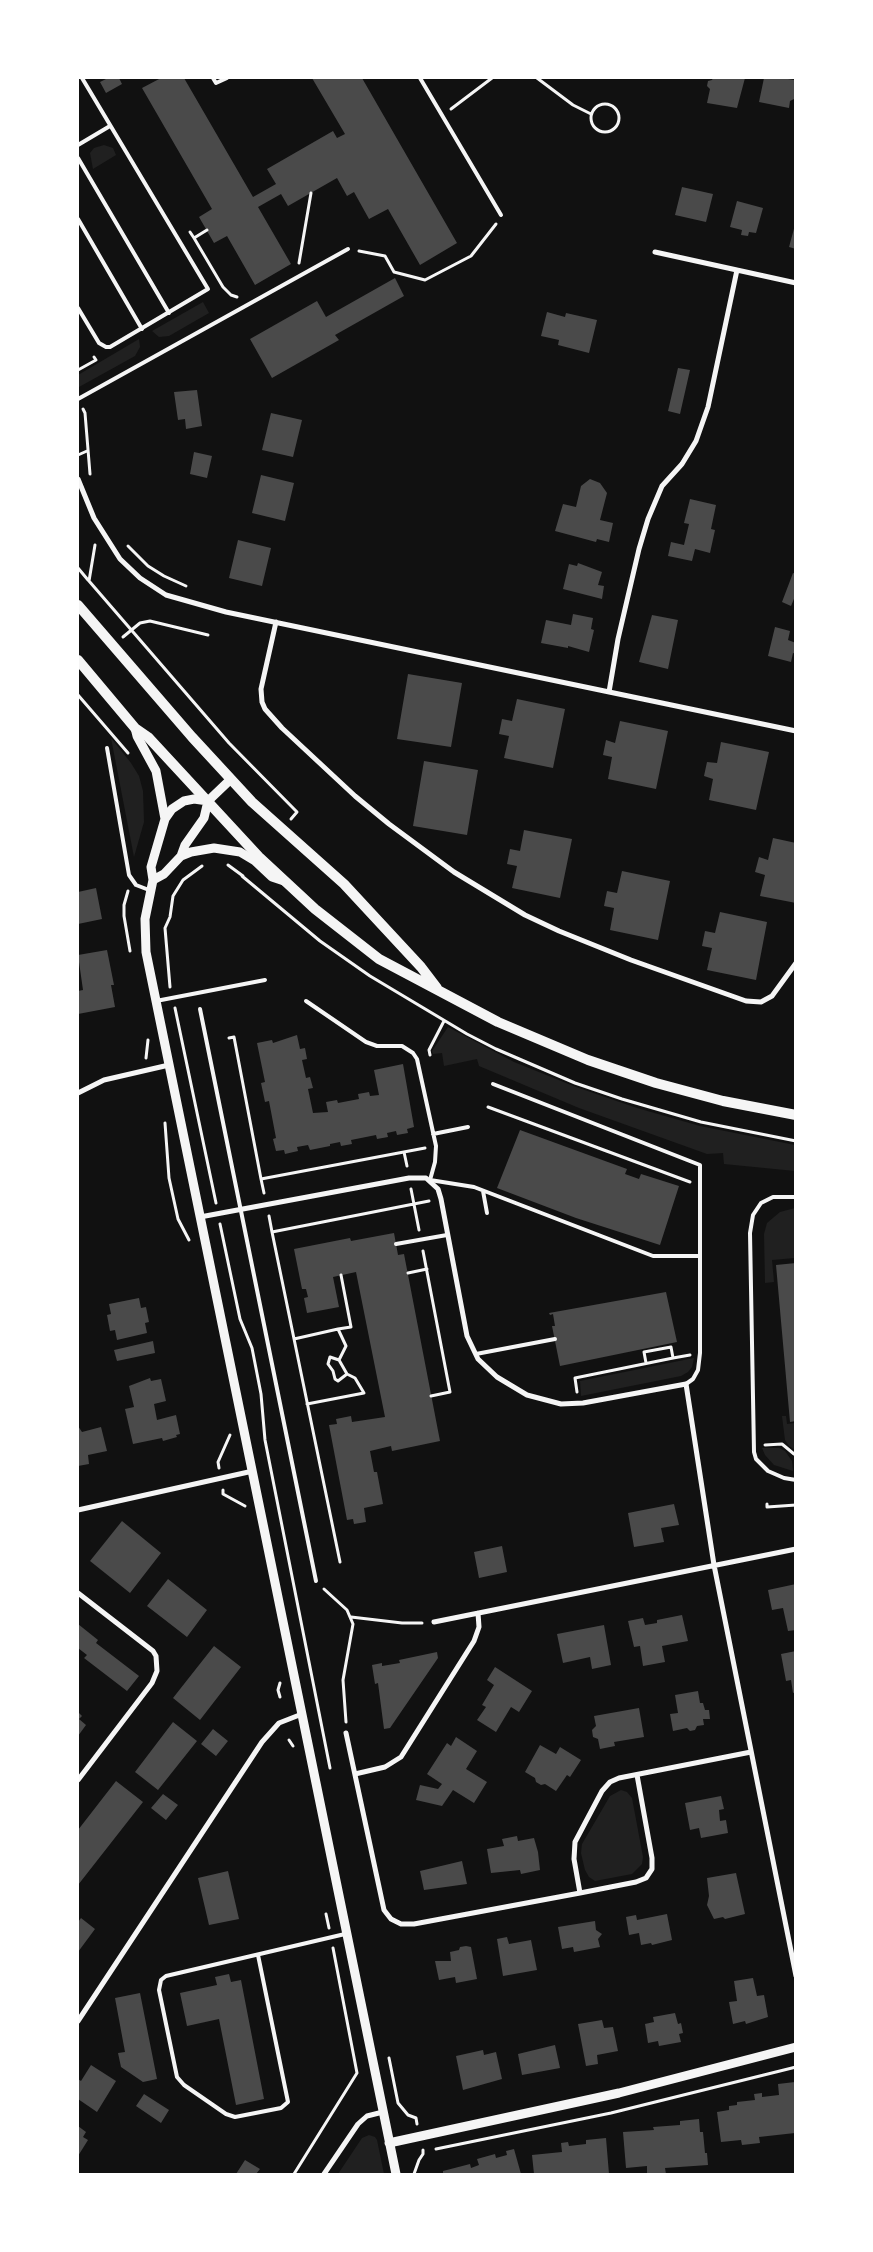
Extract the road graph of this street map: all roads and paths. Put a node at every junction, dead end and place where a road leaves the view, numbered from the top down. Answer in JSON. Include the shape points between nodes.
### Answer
{"nodes":[{"id":1,"x":82,"y":78,"type":"edge"},
{"id":2,"x":213,"y":78,"type":"edge"},
{"id":3,"x":227,"y":78,"type":"edge"},
{"id":4,"x":420,"y":78,"type":"edge"},
{"id":5,"x":492,"y":78,"type":"edge"},
{"id":6,"x":537,"y":78,"type":"edge"},
{"id":7,"x":591,"y":114,"type":"junction"},
{"id":8,"x":442,"y":115,"type":"junction"},
{"id":9,"x":110,"y":126,"type":"junction"},
{"id":10,"x":78,"y":145,"type":"edge"},
{"id":11,"x":78,"y":158,"type":"edge"},
{"id":12,"x":311,"y":193,"type":"dead end"},
{"id":13,"x":501,"y":215,"type":"joint"},
{"id":14,"x":78,"y":219,"type":"edge"},
{"id":15,"x":194,"y":238,"type":"dead end"},
{"id":16,"x":348,"y":249,"type":"joint"},
{"id":17,"x":654,"y":252,"type":"dead end"},
{"id":18,"x":294,"y":266,"type":"dead end"},
{"id":19,"x":738,"y":270,"type":"junction"},
{"id":20,"x":796,"y":283,"type":"edge"},
{"id":21,"x":244,"y":295,"type":"dead end"},
{"id":22,"x":78,"y":308,"type":"edge"},
{"id":23,"x":169,"y":313,"type":"junction"},
{"id":24,"x":142,"y":328,"type":"junction"},
{"id":25,"x":94,"y":357,"type":"dead end"},
{"id":26,"x":78,"y":370,"type":"edge"},
{"id":27,"x":78,"y":399,"type":"edge"},
{"id":28,"x":83,"y":408,"type":"dead end"},
{"id":29,"x":87,"y":451,"type":"junction"},
{"id":30,"x":78,"y":455,"type":"edge"},
{"id":31,"x":90,"y":477,"type":"dead end"},
{"id":32,"x":78,"y":479,"type":"edge"},
{"id":33,"x":123,"y":539,"type":"dead end"},
{"id":34,"x":95,"y":545,"type":"dead end"},
{"id":35,"x":78,"y":568,"type":"edge"},
{"id":36,"x":89,"y":581,"type":"junction"},
{"id":37,"x":189,"y":587,"type":"dead end"},
{"id":38,"x":78,"y":605,"type":"edge"},
{"id":39,"x":276,"y":622,"type":"junction"},
{"id":40,"x":131,"y":631,"type":"junction"},
{"id":41,"x":208,"y":635,"type":"dead end"},
{"id":42,"x":113,"y":646,"type":"junction"},
{"id":43,"x":78,"y":660,"type":"edge"},
{"id":44,"x":609,"y":692,"type":"junction"},
{"id":45,"x":78,"y":695,"type":"edge"},
{"id":46,"x":135,"y":728,"type":"junction"},
{"id":47,"x":796,"y":731,"type":"edge"},
{"id":48,"x":107,"y":748,"type":"dead end"},
{"id":49,"x":134,"y":760,"type":"dead end"},
{"id":50,"x":231,"y":779,"type":"junction"},
{"id":51,"x":208,"y":801,"type":"junction"},
{"id":52,"x":164,"y":819,"type":"junction"},
{"id":53,"x":290,"y":821,"type":"dead end"},
{"id":54,"x":181,"y":856,"type":"junction"},
{"id":55,"x":208,"y":864,"type":"dead end"},
{"id":56,"x":152,"y":880,"type":"junction"},
{"id":57,"x":284,"y":881,"type":"junction"},
{"id":58,"x":149,"y":890,"type":"junction"},
{"id":59,"x":796,"y":963,"type":"edge"},
{"id":60,"x":265,"y":980,"type":"dead end"},
{"id":61,"x":438,"y":989,"type":"junction"},
{"id":62,"x":172,"y":998,"type":"junction"},
{"id":63,"x":156,"y":1001,"type":"junction"},
{"id":64,"x":306,"y":1001,"type":"dead end"},
{"id":65,"x":200,"y":1010,"type":"dead end"},
{"id":66,"x":444,"y":1021,"type":"dead end"},
{"id":67,"x":148,"y":1036,"type":"dead end"},
{"id":68,"x":229,"y":1038,"type":"dead end"},
{"id":69,"x":430,"y":1055,"type":"dead end"},
{"id":70,"x":146,"y":1062,"type":"dead end"},
{"id":71,"x":169,"y":1065,"type":"junction"},
{"id":72,"x":493,"y":1084,"type":"dead end"},
{"id":73,"x":78,"y":1093,"type":"edge"},
{"id":74,"x":488,"y":1107,"type":"dead end"},
{"id":75,"x":796,"y":1115,"type":"edge"},
{"id":76,"x":164,"y":1116,"type":"dead end"},
{"id":77,"x":468,"y":1127,"type":"dead end"},
{"id":78,"x":433,"y":1134,"type":"junction"},
{"id":79,"x":436,"y":1146,"type":"junction"},
{"id":80,"x":409,"y":1178,"type":"junction"},
{"id":81,"x":261,"y":1179,"type":"dead end"},
{"id":82,"x":430,"y":1180,"type":"junction"},
{"id":83,"x":700,"y":1184,"type":"junction"},
{"id":84,"x":483,"y":1191,"type":"junction"},
{"id":85,"x":796,"y":1197,"type":"edge"},
{"id":86,"x":240,"y":1210,"type":"junction"},
{"id":87,"x":218,"y":1213,"type":"junction"},
{"id":88,"x":487,"y":1213,"type":"dead end"},
{"id":89,"x":200,"y":1217,"type":"junction"},
{"id":90,"x":272,"y":1232,"type":"dead end"},
{"id":91,"x":447,"y":1235,"type":"junction"},
{"id":92,"x":421,"y":1240,"type":"junction"},
{"id":93,"x":190,"y":1242,"type":"dead end"},
{"id":94,"x":396,"y":1244,"type":"dead end"},
{"id":95,"x":700,"y":1256,"type":"junction"},
{"id":96,"x":426,"y":1269,"type":"junction"},
{"id":97,"x":408,"y":1273,"type":"dead end"},
{"id":98,"x":341,"y":1275,"type":"dead end"},
{"id":99,"x":338,"y":1329,"type":"junction"},
{"id":100,"x":294,"y":1339,"type":"junction"},
{"id":101,"x":555,"y":1339,"type":"dead end"},
{"id":102,"x":476,"y":1354,"type":"junction"},
{"id":103,"x":339,"y":1360,"type":"junction"},
{"id":104,"x":646,"y":1363,"type":"junction"},
{"id":105,"x":347,"y":1374,"type":"junction"},
{"id":106,"x":686,"y":1384,"type":"junction"},
{"id":107,"x":571,"y":1393,"type":"dead end"},
{"id":108,"x":431,"y":1396,"type":"dead end"},
{"id":109,"x":307,"y":1404,"type":"junction"},
{"id":110,"x":228,"y":1426,"type":"dead end"},
{"id":111,"x":753,"y":1445,"type":"junction"},
{"id":112,"x":794,"y":1454,"type":"dead end"},
{"id":113,"x":219,"y":1468,"type":"dead end"},
{"id":114,"x":253,"y":1471,"type":"junction"},
{"id":115,"x":796,"y":1480,"type":"edge"},
{"id":116,"x":768,"y":1504,"type":"dead end"},
{"id":117,"x":796,"y":1505,"type":"edge"},
{"id":118,"x":78,"y":1510,"type":"edge"},
{"id":119,"x":796,"y":1549,"type":"edge"},
{"id":120,"x":340,"y":1562,"type":"dead end"},
{"id":121,"x":714,"y":1565,"type":"junction"},
{"id":122,"x":316,"y":1580,"type":"joint"},
{"id":123,"x":78,"y":1593,"type":"edge"},
{"id":124,"x":478,"y":1613,"type":"junction"},
{"id":125,"x":351,"y":1617,"type":"junction"},
{"id":126,"x":434,"y":1622,"type":"joint"},
{"id":127,"x":302,"y":1714,"type":"junction"},
{"id":128,"x":346,"y":1733,"type":"joint"},
{"id":129,"x":752,"y":1752,"type":"junction"},
{"id":130,"x":331,"y":1774,"type":"dead end"},
{"id":131,"x":355,"y":1774,"type":"junction"},
{"id":132,"x":637,"y":1775,"type":"junction"},
{"id":133,"x":78,"y":1780,"type":"edge"},
{"id":134,"x":580,"y":1893,"type":"junction"},
{"id":135,"x":347,"y":1934,"type":"junction"},
{"id":136,"x":332,"y":1944,"type":"dead end"},
{"id":137,"x":258,"y":1955,"type":"junction"},
{"id":138,"x":796,"y":1976,"type":"edge"},
{"id":139,"x":78,"y":2021,"type":"edge"},
{"id":140,"x":796,"y":2047,"type":"edge"},
{"id":141,"x":388,"y":2051,"type":"dead end"},
{"id":142,"x":383,"y":2112,"type":"junction"},
{"id":143,"x":418,"y":2126,"type":"dead end"},
{"id":144,"x":389,"y":2143,"type":"junction"},
{"id":145,"x":422,"y":2147,"type":"dead end"},
{"id":146,"x":294,"y":2174,"type":"edge"},
{"id":147,"x":324,"y":2174,"type":"edge"},
{"id":148,"x":396,"y":2174,"type":"edge"},
{"id":149,"x":414,"y":2174,"type":"edge"}],
"edges":[{"from":1,"to":9,"type":"lane"},
{"from":2,"to":3,"type":"lane","via":[[216,84]]},
{"from":4,"to":8,"type":"lane"},
{"from":5,"to":8,"type":"path"},
{"from":6,"to":7,"type":"path"},
{"from":7,"to":7,"type":"path","via":[[593,126],[603,132],[611,130],[618,121],[616,110],[606,104],[595,107]]},
{"from":8,"to":13,"type":"lane"},
{"from":9,"to":10,"type":"lane"},
{"from":9,"to":23,"type":"lane","via":[[208,289]]},
{"from":11,"to":23,"type":"lane"},
{"from":12,"to":18,"type":"path","via":[[300,260]]},
{"from":13,"to":16,"type":"path","via":[[493,231],[471,256],[425,280],[394,272],[384,256]]},
{"from":14,"to":24,"type":"lane"},
{"from":15,"to":21,"type":"path","via":[[228,292],[236,297]]},
{"from":16,"to":27,"type":"lane"},
{"from":17,"to":19,"type":"street"},
{"from":19,"to":20,"type":"street"},
{"from":19,"to":44,"type":"street","via":[[708,407],[696,441],[682,464],[662,486],[648,519],[618,639]]},
{"from":22,"to":24,"type":"lane","via":[[96,340],[106,347]]},
{"from":23,"to":24,"type":"lane"},
{"from":25,"to":26,"type":"path","via":[[96,360]]},
{"from":28,"to":29,"type":"path"},
{"from":29,"to":30,"type":"path"},
{"from":29,"to":31,"type":"path"},
{"from":32,"to":39,"type":"street","via":[[94,518],[120,559],[153,588],[166,595],[226,612]]},
{"from":33,"to":37,"type":"path","via":[[148,566]]},
{"from":34,"to":36,"type":"path"},
{"from":35,"to":36,"type":"path"},
{"from":36,"to":40,"type":"path"},
{"from":38,"to":42,"type":"main road"},
{"from":39,"to":44,"type":"street"},
{"from":39,"to":59,"type":"street","via":[[261,689],[265,709],[288,735],[355,796],[454,872],[525,915],[559,931],[746,1001],[761,1002],[772,996]]},
{"from":40,"to":41,"type":"path","via":[[140,623],[150,621]]},
{"from":40,"to":42,"type":"path"},
{"from":40,"to":53,"type":"path","via":[[242,758],[297,812]]},
{"from":42,"to":50,"type":"main road"},
{"from":43,"to":46,"type":"main road"},
{"from":44,"to":47,"type":"street"},
{"from":45,"to":49,"type":"path"},
{"from":46,"to":51,"type":"main road","via":[[148,737]]},
{"from":46,"to":52,"type":"street","via":[[156,771]]},
{"from":48,"to":58,"type":"lane","via":[[129,875],[136,885]]},
{"from":50,"to":51,"type":"street"},
{"from":50,"to":61,"type":"main road","via":[[282,830],[344,884]]},
{"from":51,"to":52,"type":"street","via":[[184,801]]},
{"from":51,"to":54,"type":"street","via":[[204,818]]},
{"from":51,"to":57,"type":"main road"},
{"from":52,"to":56,"type":"street","via":[[152,861]]},
{"from":54,"to":56,"type":"street","via":[[164,874]]},
{"from":54,"to":57,"type":"street","via":[[214,848],[232,850],[248,856],[272,877]]},
{"from":55,"to":62,"type":"path","via":[[195,869],[183,880],[171,903],[165,928]]},
{"from":56,"to":58,"type":"street"},
{"from":57,"to":61,"type":"main road","via":[[379,959]]},
{"from":58,"to":63,"type":"street","via":[[144,936]]},
{"from":60,"to":62,"type":"lane"},
{"from":61,"to":75,"type":"main road","via":[[523,1033],[616,1071],[722,1101]]},
{"from":62,"to":63,"type":"lane"},
{"from":62,"to":87,"type":"path"},
{"from":63,"to":71,"type":"street"},
{"from":64,"to":78,"type":"lane","via":[[369,1044],[397,1045],[413,1053],[420,1066]]},
{"from":65,"to":86,"type":"lane"},
{"from":66,"to":69,"type":"path","via":[[429,1050]]},
{"from":67,"to":70,"type":"path"},
{"from":68,"to":81,"type":"path","via":[[234,1037]]},
{"from":71,"to":73,"type":"street","via":[[104,1080]]},
{"from":71,"to":89,"type":"street"},
{"from":72,"to":83,"type":"lane","via":[[700,1165]]},
{"from":74,"to":83,"type":"path","via":[[683,1181]]},
{"from":76,"to":93,"type":"path","via":[[169,1178],[178,1219]]},
{"from":77,"to":78,"type":"lane"},
{"from":78,"to":79,"type":"lane"},
{"from":79,"to":80,"type":"path","via":[[404,1152]]},
{"from":79,"to":82,"type":"lane"},
{"from":80,"to":82,"type":"street"},
{"from":80,"to":86,"type":"street"},
{"from":80,"to":92,"type":"path"},
{"from":82,"to":84,"type":"lane"},
{"from":82,"to":91,"type":"street","via":[[439,1194]]},
{"from":83,"to":95,"type":"lane"},
{"from":84,"to":88,"type":"lane"},
{"from":84,"to":95,"type":"lane","via":[[653,1256]]},
{"from":85,"to":111,"type":"lane","via":[[773,1197],[761,1203],[752,1216]]},
{"from":86,"to":87,"type":"street"},
{"from":86,"to":122,"type":"lane"},
{"from":87,"to":89,"type":"street"},
{"from":87,"to":130,"type":"path","via":[[240,1320],[252,1348],[258,1376],[265,1440]]},
{"from":89,"to":114,"type":"street"},
{"from":90,"to":100,"type":"path"},
{"from":91,"to":92,"type":"lane"},
{"from":91,"to":102,"type":"street","via":[[463,1322]]},
{"from":92,"to":94,"type":"lane"},
{"from":92,"to":96,"type":"path"},
{"from":95,"to":106,"type":"lane","via":[[698,1370],[694,1379]]},
{"from":96,"to":97,"type":"path"},
{"from":96,"to":108,"type":"path","via":[[450,1392]]},
{"from":98,"to":99,"type":"path","via":[[351,1327]]},
{"from":99,"to":100,"type":"path"},
{"from":99,"to":103,"type":"path","via":[[346,1346]]},
{"from":100,"to":109,"type":"path"},
{"from":101,"to":102,"type":"lane"},
{"from":102,"to":106,"type":"street","via":[[487,1368],[511,1386],[526,1395],[555,1404],[583,1403]]},
{"from":103,"to":105,"type":"path"},
{"from":103,"to":105,"type":"path","via":[[330,1357],[328,1364],[334,1371],[334,1379],[338,1381]]},
{"from":104,"to":104,"type":"path","via":[[644,1352],[671,1347],[673,1358]]},
{"from":104,"to":107,"type":"path","via":[[575,1378],[577,1392]]},
{"from":105,"to":109,"type":"path","via":[[355,1378],[364,1392]]},
{"from":106,"to":121,"type":"street"},
{"from":109,"to":120,"type":"path"},
{"from":110,"to":113,"type":"path","via":[[230,1436],[218,1462]]},
{"from":111,"to":112,"type":"path","via":[[782,1444]]},
{"from":111,"to":115,"type":"lane","via":[[756,1459],[768,1471]]},
{"from":114,"to":118,"type":"street"},
{"from":114,"to":127,"type":"street"},
{"from":116,"to":117,"type":"path","via":[[767,1507]]},
{"from":119,"to":121,"type":"street"},
{"from":121,"to":124,"type":"street"},
{"from":121,"to":129,"type":"street"},
{"from":122,"to":125,"type":"path"},
{"from":123,"to":133,"type":"street","via":[[153,1651],[157,1671]]},
{"from":124,"to":126,"type":"street"},
{"from":124,"to":131,"type":"street","via":[[474,1641],[401,1757],[391,1765]]},
{"from":125,"to":126,"type":"path","via":[[402,1623]]},
{"from":125,"to":128,"type":"path","via":[[351,1639],[342,1680]]},
{"from":127,"to":135,"type":"street"},
{"from":127,"to":139,"type":"street","via":[[279,1723],[262,1742]]},
{"from":128,"to":131,"type":"street"},
{"from":129,"to":132,"type":"street"},
{"from":129,"to":138,"type":"street"},
{"from":131,"to":134,"type":"street","via":[[382,1903],[386,1915],[396,1922],[414,1924]]},
{"from":132,"to":134,"type":"street","via":[[614,1780],[606,1786],[577,1836],[574,1853]]},
{"from":132,"to":134,"type":"street","via":[[652,1858],[650,1874],[636,1882]]},
{"from":135,"to":137,"type":"lane"},
{"from":135,"to":142,"type":"street"},
{"from":136,"to":146,"type":"path","via":[[357,2073]]},
{"from":137,"to":137,"type":"lane","via":[[288,2102],[281,2108],[235,2117],[226,2114],[177,2077],[159,1986],[166,1976]]},
{"from":140,"to":144,"type":"street","via":[[610,2095]]},
{"from":141,"to":143,"type":"path","via":[[398,2103],[408,2115],[416,2118]]},
{"from":142,"to":144,"type":"street"},
{"from":142,"to":147,"type":"street","via":[[367,2116],[358,2124]]},
{"from":144,"to":148,"type":"street"},
{"from":145,"to":149,"type":"path","via":[[423,2154]]}]}
